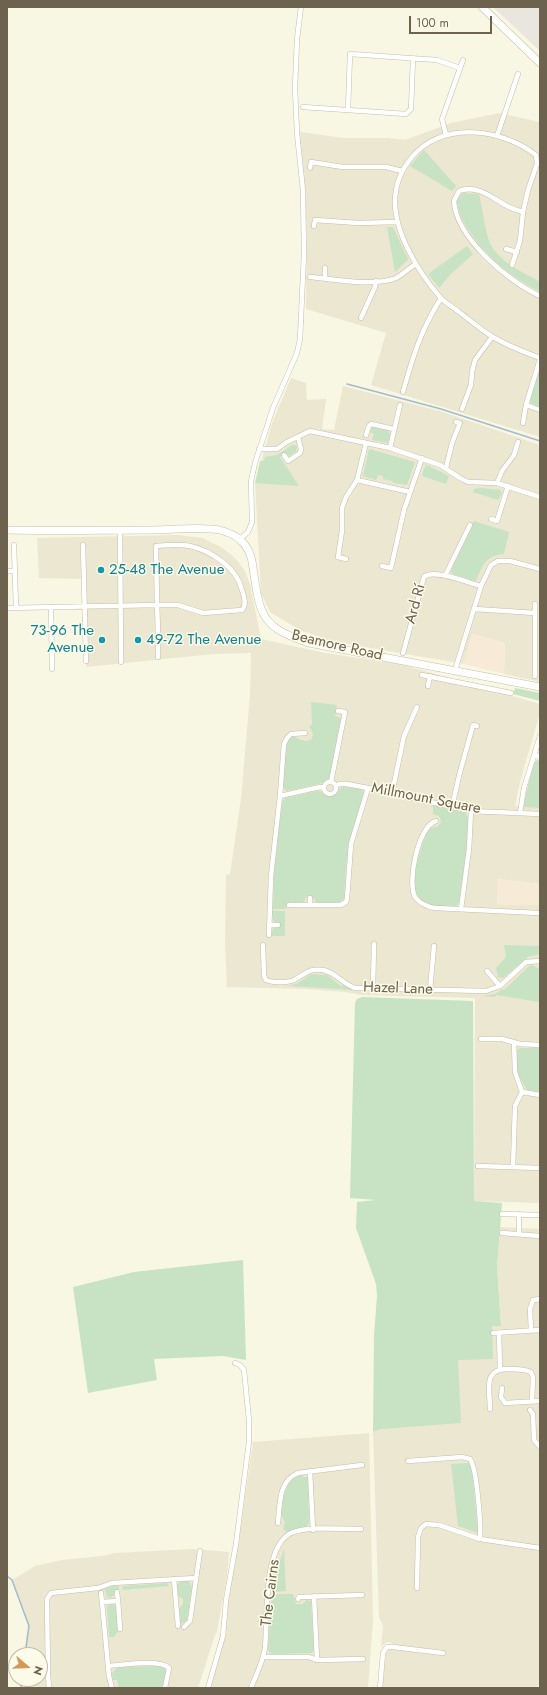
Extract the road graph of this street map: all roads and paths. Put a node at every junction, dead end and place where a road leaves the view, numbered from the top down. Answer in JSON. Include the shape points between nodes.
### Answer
{"nodes":[{"id":1,"x":301,"y":7,"type":"edge"},
{"id":2,"x":482,"y":7,"type":"edge"},
{"id":3,"x":413,"y":59,"type":"junction"},
{"id":4,"x":463,"y":60,"type":"dead end"},
{"id":5,"x":540,"y":63,"type":"edge"},
{"id":6,"x":460,"y":68,"type":"junction"},
{"id":7,"x":518,"y":74,"type":"dead end"},
{"id":8,"x":303,"y":107,"type":"dead end"},
{"id":9,"x":348,"y":110,"type":"junction"},
{"id":10,"x":446,"y":135,"type":"junction"},
{"id":11,"x":497,"y":136,"type":"junction"},
{"id":12,"x":310,"y":168,"type":"dead end"},
{"id":13,"x":402,"y":171,"type":"junction"},
{"id":14,"x":523,"y":212,"type":"junction"},
{"id":15,"x":397,"y":222,"type":"junction"},
{"id":16,"x":314,"y":226,"type":"dead end"},
{"id":17,"x":506,"y":248,"type":"dead end"},
{"id":18,"x":517,"y":252,"type":"junction"},
{"id":19,"x":416,"y":264,"type":"junction"},
{"id":20,"x":512,"y":265,"type":"dead end"},
{"id":21,"x":325,"y":268,"type":"dead end"},
{"id":22,"x":310,"y":277,"type":"dead end"},
{"id":23,"x":325,"y":278,"type":"junction"},
{"id":24,"x":376,"y":281,"type":"junction"},
{"id":25,"x":540,"y":296,"type":"edge"},
{"id":26,"x":441,"y":298,"type":"junction"},
{"id":27,"x":361,"y":318,"type":"dead end"},
{"id":28,"x":492,"y":337,"type":"junction"},
{"id":29,"x":540,"y":359,"type":"edge"},
{"id":30,"x":403,"y":392,"type":"dead end"},
{"id":31,"x":400,"y":405,"type":"dead end"},
{"id":32,"x":526,"y":406,"type":"junction"},
{"id":33,"x":462,"y":409,"type":"dead end"},
{"id":34,"x":540,"y":410,"type":"edge"},
{"id":35,"x":456,"y":422,"type":"dead end"},
{"id":36,"x":523,"y":423,"type":"dead end"},
{"id":37,"x":394,"y":429,"type":"junction"},
{"id":38,"x":366,"y":435,"type":"dead end"},
{"id":39,"x":298,"y":437,"type":"junction"},
{"id":40,"x":518,"y":442,"type":"dead end"},
{"id":41,"x":366,"y":443,"type":"junction"},
{"id":42,"x":390,"y":448,"type":"junction"},
{"id":43,"x":259,"y":449,"type":"junction"},
{"id":44,"x":284,"y":455,"type":"dead end"},
{"id":45,"x":422,"y":458,"type":"junction"},
{"id":46,"x":446,"y":468,"type":"junction"},
{"id":47,"x":357,"y":480,"type":"junction"},
{"id":48,"x":497,"y":483,"type":"junction"},
{"id":49,"x":508,"y":486,"type":"junction"},
{"id":50,"x":410,"y":492,"type":"junction"},
{"id":51,"x":540,"y":497,"type":"edge"},
{"id":52,"x":491,"y":520,"type":"dead end"},
{"id":53,"x":470,"y":525,"type":"dead end"},
{"id":54,"x":7,"y":530,"type":"edge"},
{"id":55,"x":120,"y":530,"type":"junction"},
{"id":56,"x":240,"y":539,"type":"junction"},
{"id":57,"x":14,"y":545,"type":"dead end"},
{"id":58,"x":83,"y":545,"type":"dead end"},
{"id":59,"x":346,"y":559,"type":"dead end"},
{"id":60,"x":382,"y":566,"type":"dead end"},
{"id":61,"x":540,"y":570,"type":"edge"},
{"id":62,"x":7,"y":571,"type":"edge"},
{"id":63,"x":15,"y":571,"type":"junction"},
{"id":64,"x":445,"y":576,"type":"junction"},
{"id":65,"x":481,"y":586,"type":"junction"},
{"id":66,"x":535,"y":604,"type":"dead end"},
{"id":67,"x":157,"y":605,"type":"junction"},
{"id":68,"x":84,"y":606,"type":"junction"},
{"id":69,"x":120,"y":606,"type":"junction"},
{"id":70,"x":50,"y":607,"type":"junction"},
{"id":71,"x":7,"y":608,"type":"edge"},
{"id":72,"x":16,"y":608,"type":"junction"},
{"id":73,"x":475,"y":609,"type":"junction"},
{"id":74,"x":535,"y":613,"type":"junction"},
{"id":75,"x":403,"y":653,"type":"dead end"},
{"id":76,"x":158,"y":657,"type":"dead end"},
{"id":77,"x":86,"y":661,"type":"dead end"},
{"id":78,"x":121,"y":662,"type":"dead end"},
{"id":79,"x":52,"y":669,"type":"dead end"},
{"id":80,"x":455,"y":670,"type":"junction"},
{"id":81,"x":422,"y":675,"type":"dead end"},
{"id":82,"x":430,"y":676,"type":"junction"},
{"id":83,"x":535,"y":676,"type":"dead end"},
{"id":84,"x":504,"y":680,"type":"junction"},
{"id":85,"x":428,"y":686,"type":"dead end"},
{"id":86,"x":540,"y":687,"type":"edge"},
{"id":87,"x":502,"y":691,"type":"junction"},
{"id":88,"x":511,"y":693,"type":"dead end"},
{"id":89,"x":417,"y":707,"type":"dead end"},
{"id":90,"x":338,"y":711,"type":"dead end"},
{"id":91,"x":477,"y":726,"type":"dead end"},
{"id":92,"x":305,"y":733,"type":"dead end"},
{"id":93,"x":540,"y":736,"type":"edge"},
{"id":94,"x":534,"y":755,"type":"junction"},
{"id":95,"x":540,"y":757,"type":"edge"},
{"id":96,"x":332,"y":782,"type":"junction"},
{"id":97,"x":336,"y":786,"type":"junction"},
{"id":98,"x":324,"y":788,"type":"junction"},
{"id":99,"x":368,"y":788,"type":"junction"},
{"id":100,"x":392,"y":793,"type":"junction"},
{"id":101,"x":280,"y":796,"type":"junction"},
{"id":102,"x":452,"y":807,"type":"junction"},
{"id":103,"x":471,"y":811,"type":"junction"},
{"id":104,"x":520,"y":813,"type":"junction"},
{"id":105,"x":540,"y":814,"type":"edge"},
{"id":106,"x":436,"y":821,"type":"dead end"},
{"id":107,"x":310,"y":898,"type":"dead end"},
{"id":108,"x":289,"y":905,"type":"dead end"},
{"id":109,"x":310,"y":905,"type":"junction"},
{"id":110,"x":461,"y":909,"type":"junction"},
{"id":111,"x":538,"y":913,"type":"dead end"},
{"id":112,"x":269,"y":925,"type":"junction"},
{"id":113,"x":278,"y":925,"type":"dead end"},
{"id":114,"x":269,"y":935,"type":"dead end"},
{"id":115,"x":374,"y":944,"type":"dead end"},
{"id":116,"x":263,"y":945,"type":"dead end"},
{"id":117,"x":434,"y":946,"type":"dead end"},
{"id":118,"x":540,"y":961,"type":"edge"},
{"id":119,"x":487,"y":971,"type":"dead end"},
{"id":120,"x":500,"y":986,"type":"junction"},
{"id":121,"x":373,"y":988,"type":"junction"},
{"id":122,"x":430,"y":990,"type":"junction"},
{"id":123,"x":481,"y":1039,"type":"dead end"},
{"id":124,"x":514,"y":1042,"type":"junction"},
{"id":125,"x":540,"y":1045,"type":"edge"},
{"id":126,"x":522,"y":1092,"type":"junction"},
{"id":127,"x":540,"y":1095,"type":"edge"},
{"id":128,"x":478,"y":1166,"type":"dead end"},
{"id":129,"x":513,"y":1167,"type":"junction"},
{"id":130,"x":540,"y":1168,"type":"edge"},
{"id":131,"x":502,"y":1214,"type":"dead end"},
{"id":132,"x":519,"y":1214,"type":"junction"},
{"id":133,"x":540,"y":1215,"type":"edge"},
{"id":134,"x":502,"y":1234,"type":"dead end"},
{"id":135,"x":519,"y":1234,"type":"junction"},
{"id":136,"x":540,"y":1236,"type":"edge"},
{"id":137,"x":540,"y":1299,"type":"edge"},
{"id":138,"x":530,"y":1330,"type":"junction"},
{"id":139,"x":540,"y":1330,"type":"edge"},
{"id":140,"x":493,"y":1333,"type":"dead end"},
{"id":141,"x":499,"y":1333,"type":"junction"},
{"id":142,"x":235,"y":1363,"type":"dead end"},
{"id":143,"x":500,"y":1369,"type":"junction"},
{"id":144,"x":502,"y":1388,"type":"dead end"},
{"id":145,"x":532,"y":1401,"type":"junction"},
{"id":146,"x":540,"y":1401,"type":"edge"},
{"id":147,"x":490,"y":1409,"type":"dead end"},
{"id":148,"x":530,"y":1410,"type":"dead end"},
{"id":149,"x":540,"y":1447,"type":"edge"},
{"id":150,"x":408,"y":1461,"type":"dead end"},
{"id":151,"x":362,"y":1465,"type":"dead end"},
{"id":152,"x":310,"y":1472,"type":"junction"},
{"id":153,"x":278,"y":1524,"type":"dead end"},
{"id":154,"x":361,"y":1529,"type":"dead end"},
{"id":155,"x":312,"y":1530,"type":"junction"},
{"id":156,"x":480,"y":1539,"type":"junction"},
{"id":157,"x":540,"y":1548,"type":"edge"},
{"id":158,"x":200,"y":1550,"type":"dead end"},
{"id":159,"x":174,"y":1578,"type":"junction"},
{"id":160,"x":196,"y":1578,"type":"junction"},
{"id":161,"x":417,"y":1588,"type":"dead end"},
{"id":162,"x":117,"y":1592,"type":"dead end"},
{"id":163,"x":101,"y":1593,"type":"dead end"},
{"id":164,"x":362,"y":1595,"type":"dead end"},
{"id":165,"x":314,"y":1596,"type":"junction"},
{"id":166,"x":298,"y":1599,"type":"dead end"},
{"id":167,"x":118,"y":1600,"type":"junction"},
{"id":168,"x":102,"y":1602,"type":"junction"},
{"id":169,"x":178,"y":1626,"type":"dead end"},
{"id":170,"x":184,"y":1627,"type":"dead end"},
{"id":171,"x":120,"y":1629,"type":"dead end"},
{"id":172,"x":443,"y":1653,"type":"dead end"},
{"id":173,"x":264,"y":1657,"type":"junction"},
{"id":174,"x":363,"y":1659,"type":"dead end"},
{"id":175,"x":317,"y":1660,"type":"junction"},
{"id":176,"x":108,"y":1666,"type":"junction"},
{"id":177,"x":49,"y":1688,"type":"edge"},
{"id":178,"x":112,"y":1688,"type":"edge"},
{"id":179,"x":165,"y":1688,"type":"edge"},
{"id":180,"x":208,"y":1688,"type":"edge"},
{"id":181,"x":251,"y":1688,"type":"edge"},
{"id":182,"x":380,"y":1688,"type":"edge"}],
"edges":[{"from":1,"to":43,"type":"street","via":[[295,88],[303,191],[304,254],[300,339],[297,353]]},
{"from":2,"to":5,"type":"main road"},
{"from":3,"to":6,"type":"street","via":[[437,60]]},
{"from":3,"to":9,"type":"street","via":[[409,112],[406,114]]},
{"from":3,"to":9,"type":"street","via":[[350,54]]},
{"from":4,"to":6,"type":"street"},
{"from":6,"to":10,"type":"street","via":[[442,119]]},
{"from":7,"to":11,"type":"street"},
{"from":8,"to":9,"type":"street"},
{"from":10,"to":11,"type":"street","via":[[468,132]]},
{"from":10,"to":13,"type":"street","via":[[419,149]]},
{"from":11,"to":14,"type":"street","via":[[518,144],[538,159]]},
{"from":12,"to":13,"type":"street","via":[[311,162],[343,167],[386,167]]},
{"from":13,"to":15,"type":"street","via":[[396,193]]},
{"from":14,"to":18,"type":"street"},
{"from":14,"to":25,"type":"street","via":[[479,190],[460,191],[454,201],[459,218],[481,251],[505,274]]},
{"from":15,"to":16,"type":"street","via":[[315,220]]},
{"from":15,"to":19,"type":"street"},
{"from":17,"to":18,"type":"street"},
{"from":18,"to":20,"type":"street"},
{"from":19,"to":24,"type":"street","via":[[398,277]]},
{"from":19,"to":26,"type":"street"},
{"from":21,"to":23,"type":"street"},
{"from":22,"to":23,"type":"street"},
{"from":23,"to":24,"type":"street"},
{"from":24,"to":27,"type":"street"},
{"from":26,"to":28,"type":"street"},
{"from":26,"to":30,"type":"street","via":[[417,344]]},
{"from":28,"to":29,"type":"street"},
{"from":28,"to":33,"type":"street","via":[[475,362],[471,385]]},
{"from":29,"to":32,"type":"street"},
{"from":31,"to":37,"type":"street"},
{"from":32,"to":34,"type":"street"},
{"from":32,"to":36,"type":"street"},
{"from":35,"to":46,"type":"street","via":[[460,423]]},
{"from":37,"to":38,"type":"street","via":[[371,424]]},
{"from":37,"to":42,"type":"street"},
{"from":39,"to":41,"type":"street","via":[[310,431]]},
{"from":39,"to":43,"type":"street","via":[[277,449]]},
{"from":39,"to":44,"type":"street","via":[[300,454],[288,461]]},
{"from":40,"to":48,"type":"street","via":[[514,455]]},
{"from":41,"to":42,"type":"street"},
{"from":41,"to":47,"type":"street"},
{"from":42,"to":45,"type":"street"},
{"from":43,"to":56,"type":"street","via":[[251,481],[252,522],[248,532]]},
{"from":45,"to":46,"type":"street"},
{"from":45,"to":50,"type":"street"},
{"from":46,"to":48,"type":"street","via":[[468,482]]},
{"from":47,"to":50,"type":"street"},
{"from":47,"to":59,"type":"street","via":[[342,508],[338,557]]},
{"from":48,"to":49,"type":"street"},
{"from":49,"to":51,"type":"street"},
{"from":49,"to":52,"type":"street","via":[[497,521]]},
{"from":50,"to":60,"type":"street","via":[[391,568]]},
{"from":53,"to":64,"type":"street","name":"Ard Rí"},
{"from":54,"to":55,"type":"main road"},
{"from":55,"to":56,"type":"main road","via":[[219,530]]},
{"from":55,"to":69,"type":"street"},
{"from":56,"to":80,"type":"main road","name":"Beamore Road","via":[[251,556],[257,599],[262,613],[276,629],[309,643]]},
{"from":57,"to":63,"type":"street"},
{"from":58,"to":68,"type":"street"},
{"from":61,"to":65,"type":"street","via":[[498,560],[488,569]]},
{"from":62,"to":63,"type":"street"},
{"from":63,"to":72,"type":"street"},
{"from":64,"to":65,"type":"street","name":"Ard Rí"},
{"from":64,"to":75,"type":"street","name":"Ard Rí","via":[[432,573],[424,577]]},
{"from":65,"to":73,"type":"street"},
{"from":66,"to":74,"type":"street"},
{"from":67,"to":67,"type":"street","via":[[156,546],[189,546],[218,559],[238,578],[246,602],[245,607],[239,611],[203,613],[178,605]]},
{"from":67,"to":69,"type":"street"},
{"from":67,"to":76,"type":"street"},
{"from":68,"to":69,"type":"street"},
{"from":68,"to":70,"type":"street"},
{"from":68,"to":77,"type":"street"},
{"from":69,"to":78,"type":"street"},
{"from":70,"to":72,"type":"street"},
{"from":70,"to":79,"type":"street"},
{"from":71,"to":72,"type":"street"},
{"from":73,"to":74,"type":"street"},
{"from":73,"to":80,"type":"street"},
{"from":74,"to":83,"type":"street"},
{"from":80,"to":84,"type":"main road","name":"Beamore Road"},
{"from":81,"to":82,"type":"street"},
{"from":82,"to":85,"type":"street"},
{"from":82,"to":87,"type":"street"},
{"from":84,"to":86,"type":"main road","name":"Beamore Road"},
{"from":84,"to":87,"type":"street"},
{"from":87,"to":88,"type":"street"},
{"from":89,"to":100,"type":"street","via":[[408,721]]},
{"from":90,"to":96,"type":"street","via":[[345,712]]},
{"from":91,"to":102,"type":"street","via":[[473,725]]},
{"from":92,"to":101,"type":"street","via":[[291,734],[285,741]]},
{"from":93,"to":94,"type":"street"},
{"from":94,"to":95,"type":"street"},
{"from":94,"to":104,"type":"street"},
{"from":96,"to":97,"type":"street"},
{"from":96,"to":98,"type":"street","name":"Millmount Square"},
{"from":97,"to":98,"type":"street","name":"Millmount Square","via":[[335,792],[331,794]]},
{"from":97,"to":99,"type":"street","name":"Millmount Square","via":[[347,784]]},
{"from":98,"to":101,"type":"street","name":"Millmount Square"},
{"from":99,"to":100,"type":"street","name":"Millmount Square"},
{"from":99,"to":109,"type":"street","via":[[351,844],[347,899],[341,905]]},
{"from":100,"to":102,"type":"street","name":"Millmount Square"},
{"from":101,"to":112,"type":"street","via":[[271,876]]},
{"from":102,"to":103,"type":"street","name":"Millmount Square"},
{"from":103,"to":104,"type":"street","name":"Millmount Square"},
{"from":103,"to":110,"type":"street"},
{"from":104,"to":105,"type":"street","name":"Millmount Square"},
{"from":106,"to":110,"type":"street","via":[[428,826],[416,852],[414,896],[430,907]]},
{"from":107,"to":109,"type":"street"},
{"from":108,"to":109,"type":"street"},
{"from":110,"to":111,"type":"street"},
{"from":112,"to":113,"type":"street"},
{"from":112,"to":114,"type":"street"},
{"from":115,"to":121,"type":"street"},
{"from":116,"to":121,"type":"street","name":"Hazel Lane","via":[[264,976],[269,982],[291,981],[309,970],[323,970],[349,986]]},
{"from":117,"to":122,"type":"street"},
{"from":118,"to":120,"type":"street","name":"Hazel Lane","via":[[526,962]]},
{"from":119,"to":120,"type":"street"},
{"from":120,"to":122,"type":"street","name":"Hazel Lane","via":[[486,992]]},
{"from":121,"to":122,"type":"street","name":"Hazel Lane"},
{"from":123,"to":124,"type":"street"},
{"from":124,"to":125,"type":"street"},
{"from":124,"to":126,"type":"street","via":[[515,1072]]},
{"from":126,"to":127,"type":"street"},
{"from":126,"to":129,"type":"street","via":[[515,1106]]},
{"from":128,"to":129,"type":"street"},
{"from":129,"to":130,"type":"street"},
{"from":131,"to":132,"type":"street"},
{"from":132,"to":133,"type":"street"},
{"from":132,"to":135,"type":"street"},
{"from":134,"to":135,"type":"street"},
{"from":135,"to":136,"type":"street"},
{"from":137,"to":138,"type":"street","via":[[533,1300],[531,1305]]},
{"from":138,"to":139,"type":"street"},
{"from":138,"to":141,"type":"street"},
{"from":140,"to":141,"type":"street"},
{"from":141,"to":143,"type":"street"},
{"from":142,"to":180,"type":"street","via":[[244,1370],[250,1436],[222,1636]]},
{"from":143,"to":145,"type":"street","via":[[531,1372]]},
{"from":143,"to":147,"type":"street","via":[[492,1373],[490,1378]]},
{"from":144,"to":145,"type":"street","via":[[505,1403]]},
{"from":145,"to":146,"type":"street"},
{"from":148,"to":149,"type":"street","via":[[533,1414],[534,1440]]},
{"from":150,"to":156,"type":"street","via":[[462,1457],[470,1459],[473,1463]]},
{"from":151,"to":152,"type":"street"},
{"from":152,"to":153,"type":"street","via":[[293,1475],[286,1481]]},
{"from":152,"to":155,"type":"street"},
{"from":154,"to":155,"type":"street","name":"The Cairns"},
{"from":155,"to":173,"type":"street","name":"The Cairns","via":[[301,1530],[291,1534],[283,1540],[276,1551],[270,1577]]},
{"from":156,"to":157,"type":"street"},
{"from":156,"to":161,"type":"street","via":[[434,1524],[424,1525],[418,1537]]},
{"from":158,"to":160,"type":"street"},
{"from":159,"to":160,"type":"street"},
{"from":159,"to":169,"type":"street"},
{"from":159,"to":177,"type":"street","via":[[112,1583],[98,1588],[56,1591],[49,1594]]},
{"from":160,"to":170,"type":"street","via":[[190,1621]]},
{"from":162,"to":167,"type":"street"},
{"from":163,"to":168,"type":"street"},
{"from":164,"to":165,"type":"street","name":"The Cairns"},
{"from":165,"to":166,"type":"street","name":"The Cairns"},
{"from":165,"to":175,"type":"street"},
{"from":167,"to":168,"type":"street"},
{"from":167,"to":171,"type":"street"},
{"from":168,"to":176,"type":"street"},
{"from":172,"to":182,"type":"street","via":[[387,1647],[383,1653]]},
{"from":173,"to":175,"type":"street","via":[[309,1657]]},
{"from":173,"to":181,"type":"street","name":"The Cairns"},
{"from":174,"to":175,"type":"street"},
{"from":176,"to":178,"type":"street"},
{"from":176,"to":179,"type":"street","via":[[166,1664],[169,1672]]}]}
